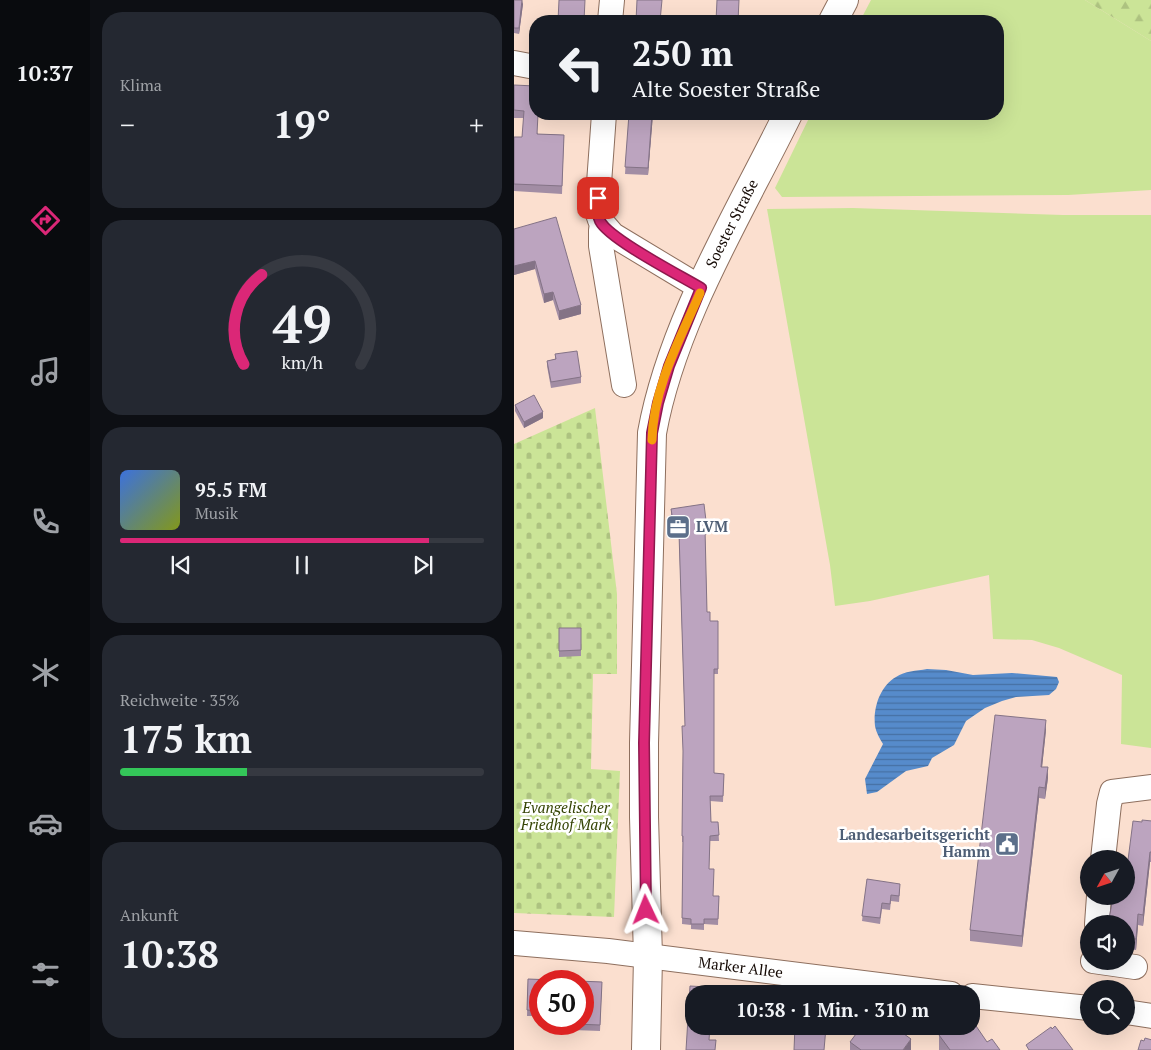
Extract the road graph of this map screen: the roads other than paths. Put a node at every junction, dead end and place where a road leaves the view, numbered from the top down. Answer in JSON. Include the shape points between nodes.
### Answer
{"nodes":[{"id":1,"x":612,"y":0,"type":"edge"},
{"id":2,"x":844,"y":0,"type":"edge"},
{"id":3,"x":611,"y":15,"type":"edge"},
{"id":4,"x":836,"y":15,"type":"edge"},
{"id":5,"x":514,"y":63,"type":"edge"},
{"id":6,"x":529,"y":66,"type":"edge"},
{"id":7,"x":604,"y":120,"type":"edge"},
{"id":8,"x":785,"y":120,"type":"edge"},
{"id":9,"x":604,"y":227,"type":"junction"},
{"id":10,"x":701,"y":288,"type":"junction"},
{"id":11,"x":624,"y":385,"type":"dead end"},
{"id":12,"x":1151,"y":787,"type":"edge"},
{"id":13,"x":1104,"y":850,"type":"edge"},
{"id":14,"x":514,"y":943,"type":"edge"},
{"id":15,"x":648,"y":957,"type":"junction"},
{"id":16,"x":877,"y":985,"type":"edge"},
{"id":17,"x":980,"y":997,"type":"edge"},
{"id":18,"x":1080,"y":1007,"type":"edge"},
{"id":19,"x":1135,"y":1013,"type":"edge"},
{"id":20,"x":1151,"y":1016,"type":"edge"},
{"id":21,"x":646,"y":1050,"type":"edge"}],
"edges":[{"from":1,"to":3,"type":"street"},
{"from":2,"to":4,"type":"main road"},
{"from":5,"to":6,"type":"street"},
{"from":7,"to":9,"type":"street","via":[[597,211]]},
{"from":8,"to":10,"type":"main road","name":"Soester Straße"},
{"from":9,"to":10,"type":"street"},
{"from":9,"to":11,"type":"street","via":[[601,246]]},
{"from":10,"to":15,"type":"main road","name":"Soester Straße","via":[[669,366],[652,433],[644,743]]},
{"from":12,"to":13,"type":"street","via":[[1112,792]]},
{"from":14,"to":15,"type":"street","name":"Marker Allee"},
{"from":15,"to":16,"type":"street","name":"Marker Allee"},
{"from":15,"to":21,"type":"main road","name":"Soester Straße"},
{"from":17,"to":18,"type":"street"},
{"from":19,"to":20,"type":"street"}]}
